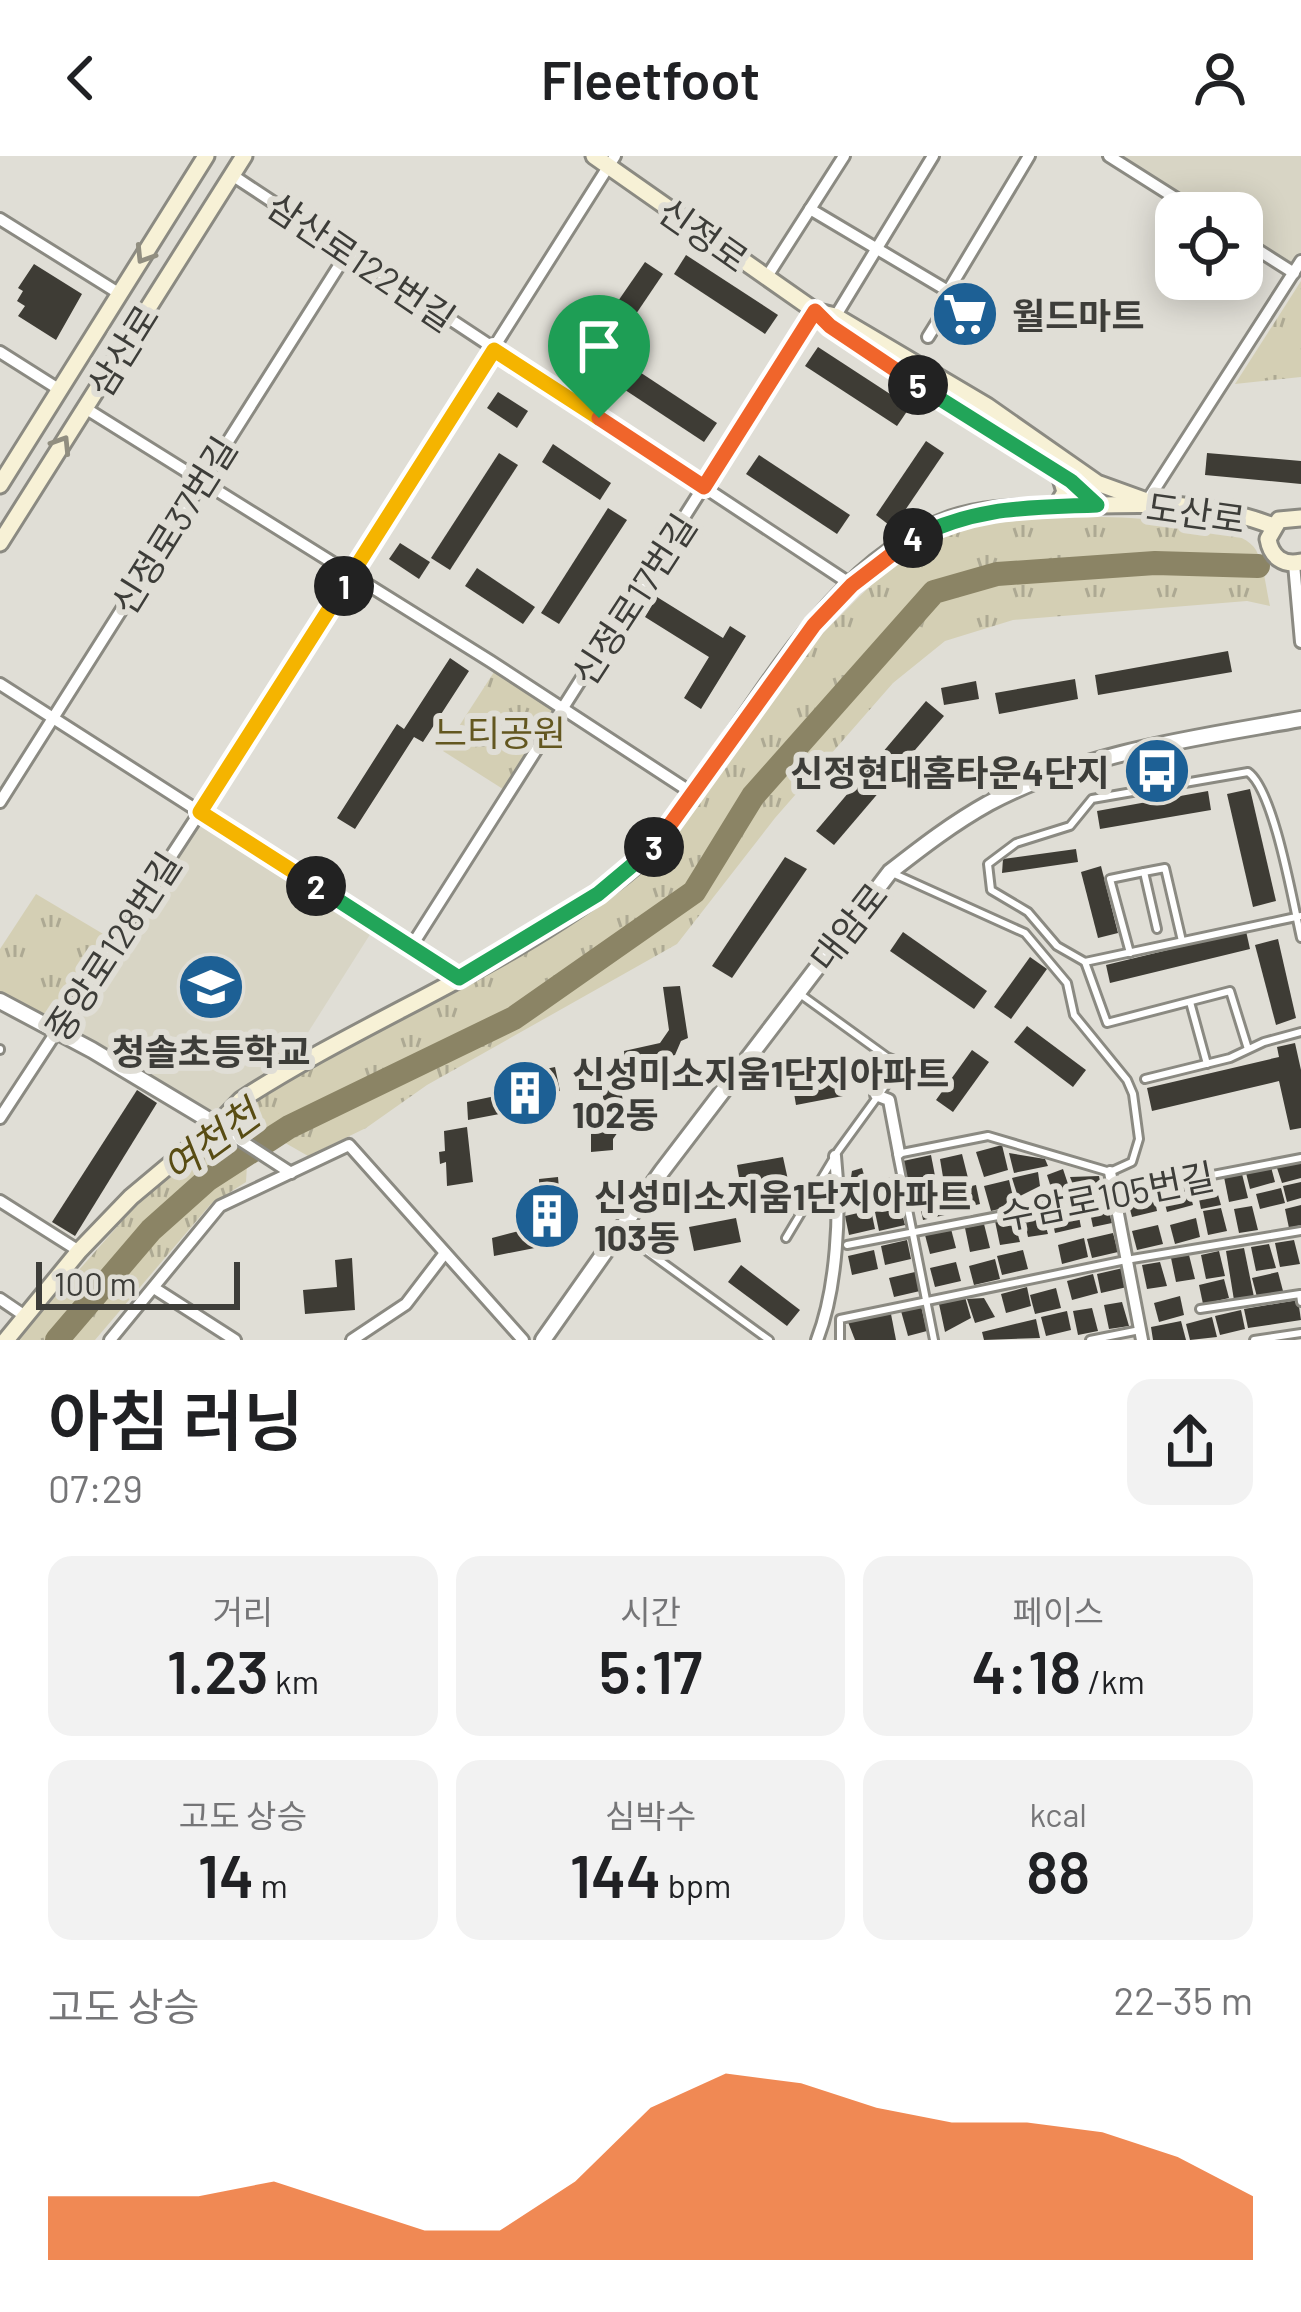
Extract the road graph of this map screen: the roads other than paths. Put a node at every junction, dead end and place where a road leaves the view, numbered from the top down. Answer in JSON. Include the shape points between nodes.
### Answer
{"nodes":[{"id":1,"x":206,"y":156,"type":"edge"},
{"id":2,"x":244,"y":156,"type":"edge"},
{"id":3,"x":844,"y":156,"type":"edge"},
{"id":4,"x":933,"y":156,"type":"edge"},
{"id":5,"x":1029,"y":156,"type":"edge"},
{"id":6,"x":1108,"y":156,"type":"edge"},
{"id":7,"x":606,"y":159,"type":"edge"},
{"id":8,"x":232,"y":176,"type":"junction"},
{"id":9,"x":1165,"y":192,"type":"edge"},
{"id":10,"x":810,"y":209,"type":"junction"},
{"id":11,"x":0,"y":218,"type":"edge"},
{"id":12,"x":349,"y":250,"type":"junction"},
{"id":13,"x":875,"y":250,"type":"junction"},
{"id":14,"x":1263,"y":250,"type":"edge"},
{"id":15,"x":1298,"y":267,"type":"edge"},
{"id":16,"x":766,"y":278,"type":"junction"},
{"id":17,"x":948,"y":291,"type":"junction"},
{"id":18,"x":120,"y":294,"type":"junction"},
{"id":19,"x":815,"y":311,"type":"junction"},
{"id":20,"x":832,"y":321,"type":"junction"},
{"id":21,"x":928,"y":337,"type":"dead end"},
{"id":22,"x":494,"y":350,"type":"junction"},
{"id":23,"x":0,"y":352,"type":"edge"},
{"id":24,"x":60,"y":390,"type":"junction"},
{"id":25,"x":86,"y":408,"type":"junction"},
{"id":26,"x":1060,"y":475,"type":"junction"},
{"id":27,"x":201,"y":480,"type":"junction"},
{"id":28,"x":0,"y":485,"type":"edge"},
{"id":29,"x":704,"y":487,"type":"junction"},
{"id":30,"x":1147,"y":501,"type":"junction"},
{"id":31,"x":1097,"y":505,"type":"junction"},
{"id":32,"x":1056,"y":507,"type":"junction"},
{"id":33,"x":1301,"y":518,"type":"edge"},
{"id":34,"x":1274,"y":526,"type":"junction"},
{"id":35,"x":0,"y":544,"type":"edge"},
{"id":36,"x":1297,"y":563,"type":"edge"},
{"id":37,"x":350,"y":576,"type":"junction"},
{"id":38,"x":852,"y":585,"type":"junction"},
{"id":39,"x":1299,"y":622,"type":"edge"},
{"id":40,"x":1301,"y":642,"type":"edge"},
{"id":41,"x":0,"y":684,"type":"edge"},
{"id":42,"x":562,"y":710,"type":"junction"},
{"id":43,"x":53,"y":717,"type":"junction"},
{"id":44,"x":1301,"y":718,"type":"edge"},
{"id":45,"x":692,"y":793,"type":"junction"},
{"id":46,"x":0,"y":802,"type":"edge"},
{"id":47,"x":200,"y":812,"type":"junction"},
{"id":48,"x":890,"y":872,"type":"junction"},
{"id":49,"x":1144,"y":872,"type":"junction"},
{"id":50,"x":1299,"y":917,"type":"edge"},
{"id":51,"x":1157,"y":928,"type":"dead end"},
{"id":52,"x":1301,"y":938,"type":"edge"},
{"id":53,"x":1182,"y":941,"type":"junction"},
{"id":54,"x":411,"y":947,"type":"junction"},
{"id":55,"x":1130,"y":953,"type":"junction"},
{"id":56,"x":1085,"y":962,"type":"junction"},
{"id":57,"x":459,"y":978,"type":"junction"},
{"id":58,"x":797,"y":992,"type":"junction"},
{"id":59,"x":0,"y":1001,"type":"edge"},
{"id":60,"x":1190,"y":1002,"type":"junction"},
{"id":61,"x":1301,"y":1032,"type":"edge"},
{"id":62,"x":55,"y":1033,"type":"junction"},
{"id":63,"x":1248,"y":1049,"type":"junction"},
{"id":64,"x":1207,"y":1064,"type":"junction"},
{"id":65,"x":1145,"y":1079,"type":"dead end"},
{"id":66,"x":876,"y":1094,"type":"junction"},
{"id":67,"x":0,"y":1118,"type":"edge"},
{"id":68,"x":217,"y":1125,"type":"junction"},
{"id":69,"x":899,"y":1153,"type":"junction"},
{"id":70,"x":835,"y":1156,"type":"junction"},
{"id":71,"x":1301,"y":1158,"type":"edge"},
{"id":72,"x":1110,"y":1172,"type":"junction"},
{"id":73,"x":291,"y":1173,"type":"junction"},
{"id":74,"x":1114,"y":1193,"type":"junction"},
{"id":75,"x":0,"y":1201,"type":"edge"},
{"id":76,"x":619,"y":1231,"type":"junction"},
{"id":77,"x":1301,"y":1231,"type":"edge"},
{"id":78,"x":913,"y":1233,"type":"junction"},
{"id":79,"x":786,"y":1238,"type":"dead end"},
{"id":80,"x":847,"y":1245,"type":"dead end"},
{"id":81,"x":79,"y":1251,"type":"junction"},
{"id":82,"x":445,"y":1252,"type":"junction"},
{"id":83,"x":1126,"y":1260,"type":"junction"},
{"id":84,"x":154,"y":1288,"type":"junction"},
{"id":85,"x":0,"y":1299,"type":"edge"},
{"id":86,"x":926,"y":1300,"type":"junction"},
{"id":87,"x":1301,"y":1302,"type":"edge"},
{"id":88,"x":1200,"y":1309,"type":"dead end"},
{"id":89,"x":25,"y":1316,"type":"junction"},
{"id":90,"x":1301,"y":1333,"type":"edge"},
{"id":91,"x":1141,"y":1335,"type":"edge"},
{"id":92,"x":6,"y":1340,"type":"edge"},
{"id":93,"x":110,"y":1340,"type":"edge"},
{"id":94,"x":235,"y":1340,"type":"edge"},
{"id":95,"x":352,"y":1340,"type":"edge"},
{"id":96,"x":523,"y":1340,"type":"edge"},
{"id":97,"x":543,"y":1340,"type":"edge"},
{"id":98,"x":770,"y":1340,"type":"edge"},
{"id":99,"x":817,"y":1340,"type":"edge"},
{"id":100,"x":840,"y":1340,"type":"edge"},
{"id":101,"x":934,"y":1340,"type":"edge"},
{"id":102,"x":1090,"y":1340,"type":"edge"},
{"id":103,"x":1254,"y":1340,"type":"edge"}],
"edges":[{"from":1,"to":18,"type":"main road","name":"삼산로","one_way":true},
{"from":2,"to":8,"type":"main road","name":"삼산로"},
{"from":3,"to":10,"type":"street"},
{"from":4,"to":13,"type":"street"},
{"from":5,"to":17,"type":"street"},
{"from":6,"to":9,"type":"street"},
{"from":7,"to":16,"type":"main road","name":"신정로"},
{"from":7,"to":22,"type":"street","name":"중앙로128번길"},
{"from":8,"to":12,"type":"street","name":"삼산로122번길"},
{"from":8,"to":25,"type":"main road","name":"삼산로"},
{"from":10,"to":13,"type":"street"},
{"from":10,"to":16,"type":"street"},
{"from":11,"to":18,"type":"street"},
{"from":12,"to":22,"type":"street","name":"삼산로122번길"},
{"from":12,"to":27,"type":"street","name":"신정로37번길"},
{"from":13,"to":17,"type":"street"},
{"from":13,"to":20,"type":"street"},
{"from":14,"to":15,"type":"street"},
{"from":15,"to":30,"type":"street"},
{"from":16,"to":19,"type":"main road","name":"신정로"},
{"from":17,"to":21,"type":"street"},
{"from":18,"to":24,"type":"main road","name":"삼산로"},
{"from":19,"to":20,"type":"main road","name":"신정로"},
{"from":19,"to":29,"type":"street","name":"신정로17번길"},
{"from":20,"to":26,"type":"main road","name":"신정로"},
{"from":20,"to":30,"type":"main road","name":"신정로","via":[[987,406],[1097,483]]},
{"from":22,"to":29,"type":"street","name":"삼산로122번길"},
{"from":22,"to":37,"type":"street","name":"중앙로128번길"},
{"from":23,"to":24,"type":"street"},
{"from":24,"to":28,"type":"main road","name":"삼산로"},
{"from":25,"to":27,"type":"street"},
{"from":35,"to":25,"type":"main road","name":"삼산로","one_way":true},
{"from":26,"to":31,"type":"main road","name":"신정로"},
{"from":26,"to":32,"type":"main road","via":[[1065,492]]},
{"from":27,"to":37,"type":"street"},
{"from":27,"to":43,"type":"street","name":"신정로37번길"},
{"from":29,"to":38,"type":"street","name":"삼산로122번길"},
{"from":29,"to":42,"type":"street","name":"신정로17번길"},
{"from":30,"to":31,"type":"main road","name":"도산로"},
{"from":30,"to":34,"type":"main road","name":"도산로","via":[[1225,510]]},
{"from":31,"to":32,"type":"main road","name":"도산로"},
{"from":32,"to":38,"type":"main road","name":"도산로","via":[[950,520]]},
{"from":33,"to":34,"type":"main road"},
{"from":34,"to":36,"type":"main road","via":[[1270,548]]},
{"from":36,"to":39,"type":"street"},
{"from":37,"to":42,"type":"street"},
{"from":37,"to":47,"type":"street","name":"중앙로128번길"},
{"from":38,"to":45,"type":"main road","name":"도산로"},
{"from":39,"to":40,"type":"street"},
{"from":41,"to":43,"type":"street"},
{"from":42,"to":45,"type":"street"},
{"from":42,"to":54,"type":"street","name":"신정로17번길"},
{"from":43,"to":46,"type":"street","name":"신정로37번길"},
{"from":43,"to":47,"type":"street"},
{"from":44,"to":48,"type":"street","name":"대암로","via":[[1135,750],[1051,776],[991,802]]},
{"from":45,"to":57,"type":"main road","name":"도산로","via":[[622,878]]},
{"from":47,"to":54,"type":"street"},
{"from":47,"to":62,"type":"street","name":"중앙로128번길"},
{"from":48,"to":58,"type":"street","name":"대암로"},
{"from":48,"to":72,"type":"lane","via":[[1025,933],[1066,983],[1074,1015],[1133,1094],[1132,1162]]},
{"from":49,"to":51,"type":"lane"},
{"from":49,"to":53,"type":"lane","via":[[1166,868]]},
{"from":49,"to":55,"type":"lane","via":[[1110,879]]},
{"from":50,"to":52,"type":"lane"},
{"from":50,"to":53,"type":"lane"},
{"from":50,"to":56,"type":"lane","via":[[1255,775],[1092,799],[1070,826],[1016,843],[988,864],[991,890]]},
{"from":53,"to":55,"type":"lane"},
{"from":54,"to":57,"type":"street"},
{"from":55,"to":56,"type":"lane"},
{"from":56,"to":60,"type":"lane","via":[[1107,1023]]},
{"from":57,"to":68,"type":"main road","name":"도산로","via":[[284,1072]]},
{"from":58,"to":66,"type":"lane","via":[[902,1063]]},
{"from":58,"to":76,"type":"street","name":"대암로"},
{"from":59,"to":62,"type":"street"},
{"from":60,"to":63,"type":"lane","via":[[1230,991]]},
{"from":60,"to":64,"type":"lane"},
{"from":61,"to":63,"type":"lane"},
{"from":62,"to":67,"type":"street","name":"중앙로128번길"},
{"from":62,"to":68,"type":"street"},
{"from":63,"to":64,"type":"lane"},
{"from":64,"to":65,"type":"lane"},
{"from":66,"to":69,"type":"street","via":[[889,1100]]},
{"from":66,"to":70,"type":"lane"},
{"from":68,"to":73,"type":"street"},
{"from":68,"to":81,"type":"main road","name":"도산로"},
{"from":69,"to":72,"type":"lane","name":"수암로105번길","via":[[988,1136]]},
{"from":69,"to":78,"type":"lane"},
{"from":70,"to":79,"type":"lane"},
{"from":70,"to":99,"type":"street","via":[[839,1190]]},
{"from":71,"to":74,"type":"lane","name":"수암로105번길"},
{"from":72,"to":74,"type":"street"},
{"from":73,"to":82,"type":"street","via":[[349,1144]]},
{"from":73,"to":84,"type":"street","via":[[220,1206]]},
{"from":74,"to":78,"type":"lane","name":"수암로105번길"},
{"from":74,"to":83,"type":"street"},
{"from":75,"to":81,"type":"street"},
{"from":76,"to":97,"type":"street","name":"대암로"},
{"from":76,"to":98,"type":"lane"},
{"from":77,"to":83,"type":"lane","name":"수암로105번길"},
{"from":78,"to":80,"type":"lane","name":"수암로105번길"},
{"from":78,"to":86,"type":"lane"},
{"from":81,"to":89,"type":"main road","name":"도산로"},
{"from":82,"to":95,"type":"street","via":[[406,1304]]},
{"from":82,"to":96,"type":"street"},
{"from":83,"to":86,"type":"lane","name":"수암로105번길"},
{"from":83,"to":91,"type":"street"},
{"from":84,"to":93,"type":"street"},
{"from":84,"to":94,"type":"street"},
{"from":85,"to":89,"type":"street"},
{"from":86,"to":100,"type":"lane","name":"수암로105번길","via":[[840,1319]]},
{"from":86,"to":101,"type":"lane"},
{"from":87,"to":88,"type":"lane","via":[[1300,1294]]},
{"from":89,"to":92,"type":"main road","name":"도산로"},
{"from":90,"to":103,"type":"lane"},
{"from":91,"to":102,"type":"lane"}]}
